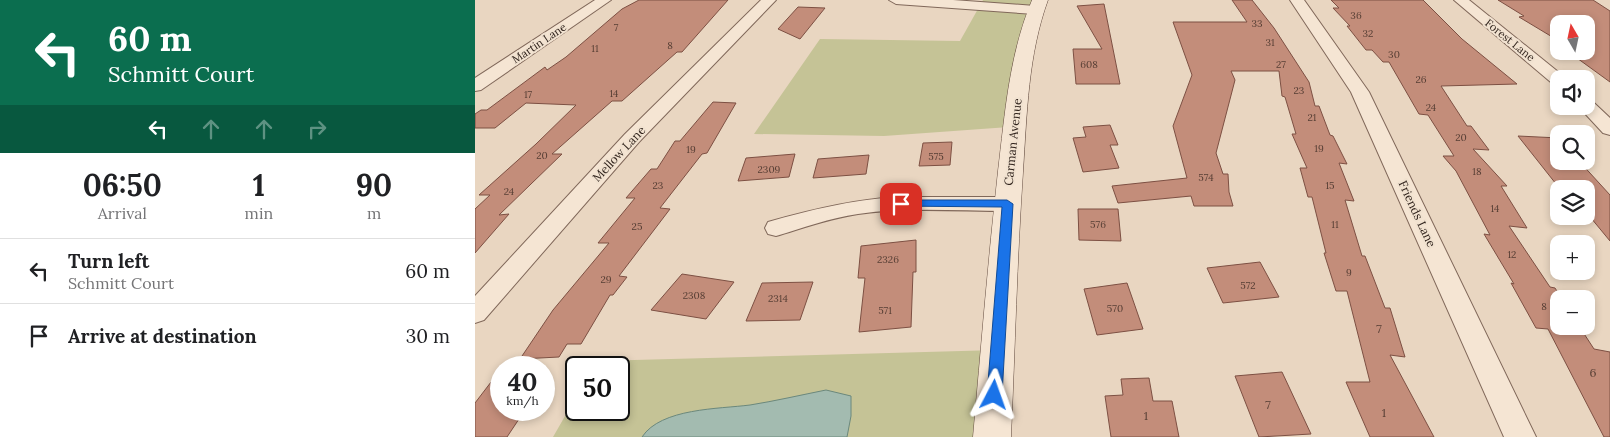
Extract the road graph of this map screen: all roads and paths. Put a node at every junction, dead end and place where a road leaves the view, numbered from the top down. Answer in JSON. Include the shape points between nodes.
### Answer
{"nodes":[{"id":1,"x":604,"y":0,"type":"edge"},
{"id":2,"x":769,"y":0,"type":"edge"},
{"id":3,"x":896,"y":0,"type":"edge"},
{"id":4,"x":1297,"y":0,"type":"edge"},
{"id":5,"x":1461,"y":0,"type":"edge"},
{"id":6,"x":1038,"y":5,"type":"edge"},
{"id":7,"x":1550,"y":73,"type":"edge"},
{"id":8,"x":475,"y":86,"type":"edge"},
{"id":9,"x":1595,"y":114,"type":"edge"},
{"id":10,"x":1610,"y":129,"type":"edge"},
{"id":11,"x":1007,"y":204,"type":"junction"},
{"id":12,"x":776,"y":228,"type":"dead end"},
{"id":13,"x":475,"y":313,"type":"edge"},
{"id":14,"x":991,"y":437,"type":"edge"},
{"id":15,"x":1520,"y":437,"type":"edge"}],
"edges":[{"from":1,"to":8,"type":"street","name":"Martin Lane"},
{"from":2,"to":13,"type":"street","name":"Mellow Lane","via":[[632,138]]},
{"from":3,"to":6,"type":"street"},
{"from":4,"to":15,"type":"street","name":"Friends Lane","via":[[1360,92]]},
{"from":5,"to":7,"type":"street","name":"Forest Lane"},
{"from":6,"to":11,"type":"main road","name":"Carman Avenue","via":[[1028,33],[1023,63]]},
{"from":9,"to":10,"type":"street"},
{"from":11,"to":12,"type":"street","via":[[859,207]]},
{"from":11,"to":14,"type":"main road","name":"Carman Avenue"}]}
